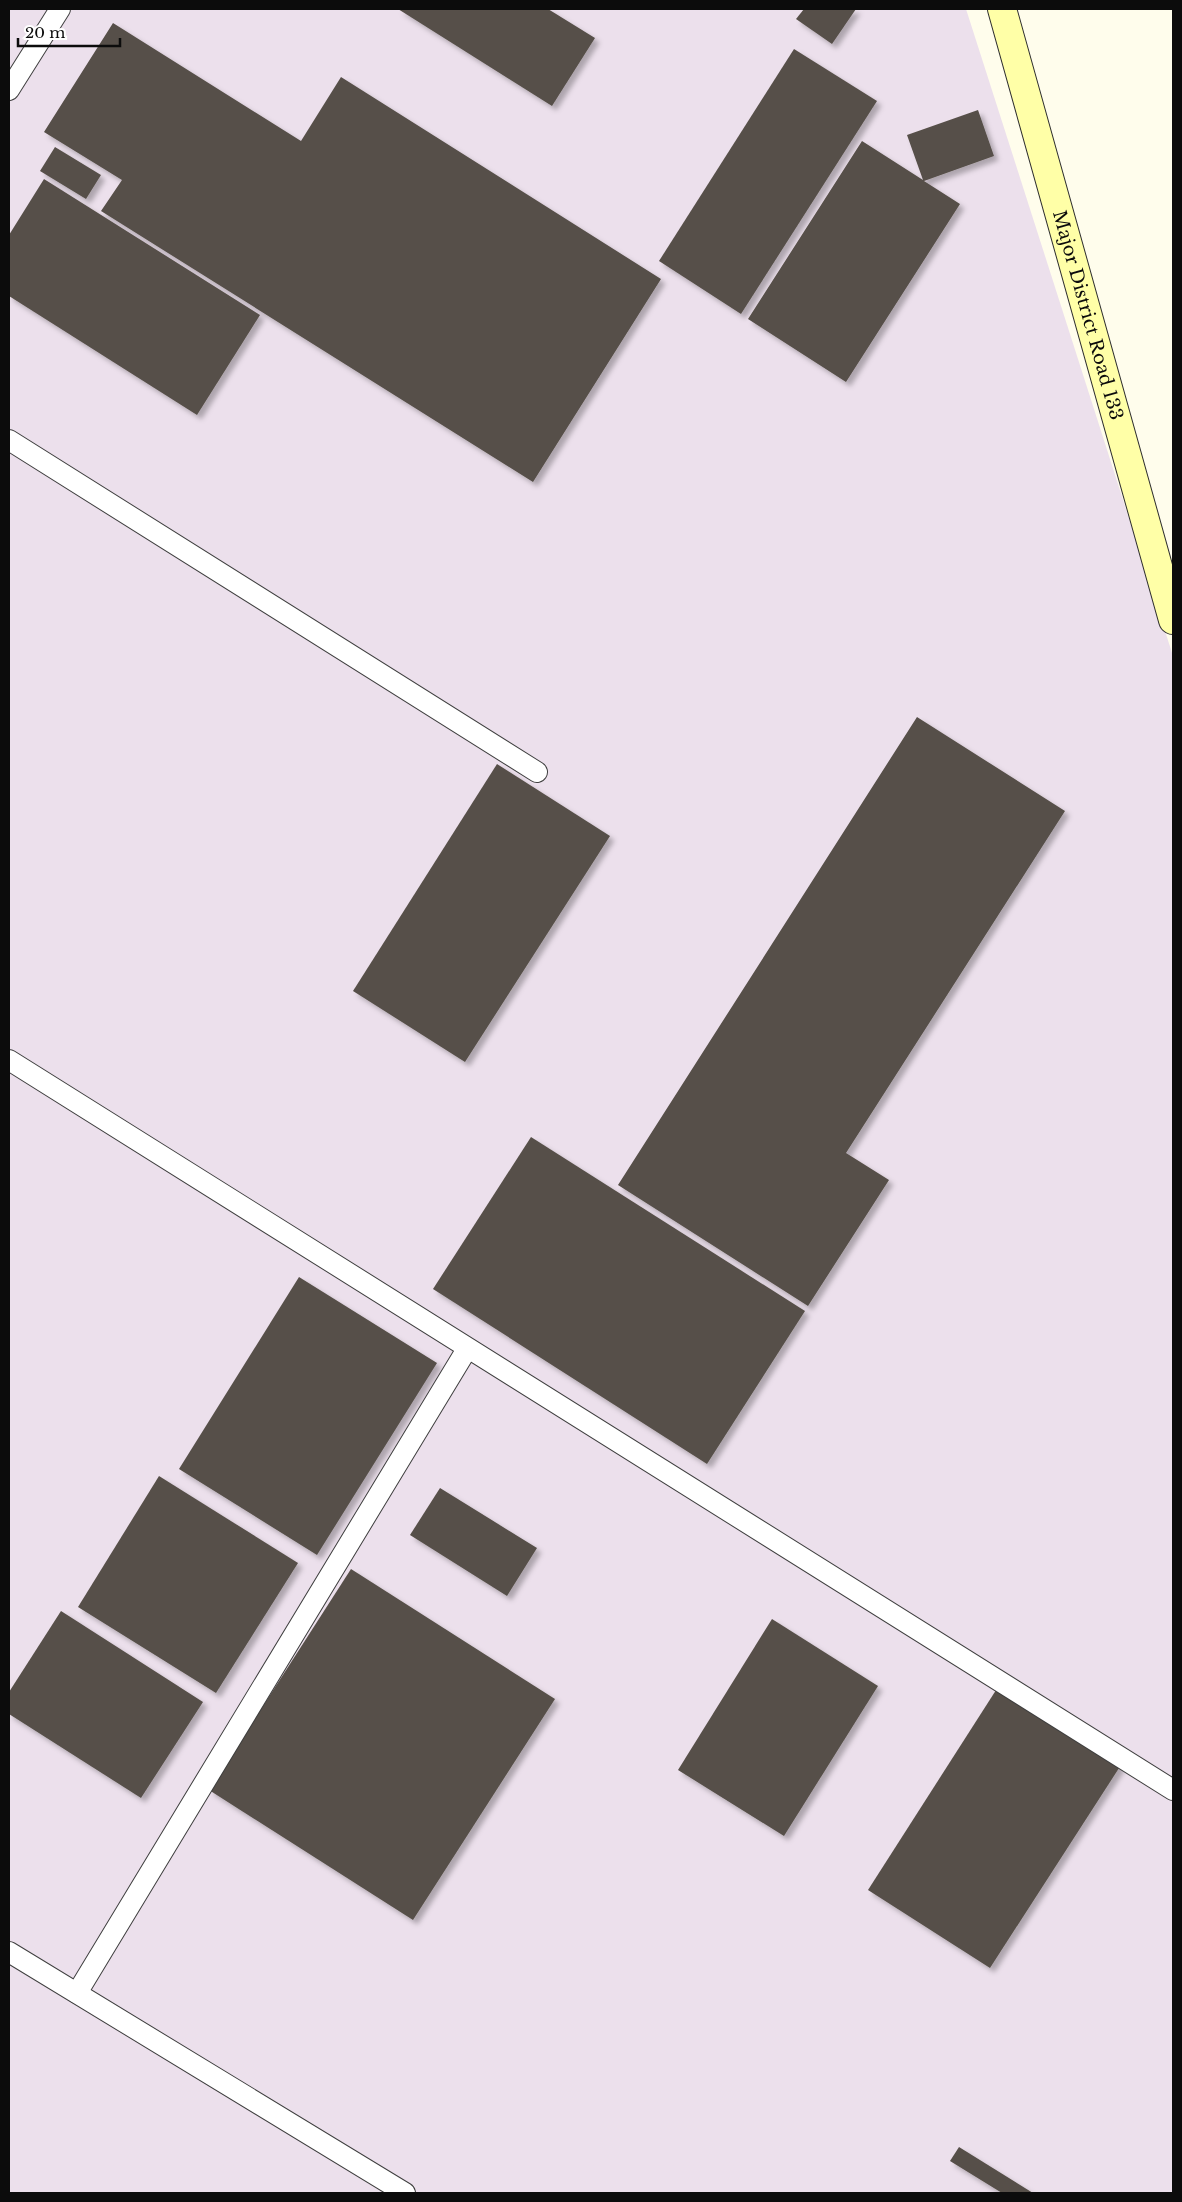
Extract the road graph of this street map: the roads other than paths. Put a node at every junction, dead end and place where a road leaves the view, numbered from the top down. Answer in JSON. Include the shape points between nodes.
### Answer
{"nodes":[{"id":1,"x":60,"y":9,"type":"edge"},
{"id":2,"x":1002,"y":9,"type":"edge"},
{"id":3,"x":9,"y":90,"type":"edge"},
{"id":4,"x":9,"y":440,"type":"edge"},
{"id":5,"x":1173,"y":620,"type":"edge"},
{"id":6,"x":537,"y":772,"type":"dead end"},
{"id":7,"x":9,"y":1060,"type":"edge"},
{"id":8,"x":467,"y":1349,"type":"junction"},
{"id":9,"x":1173,"y":1790,"type":"edge"},
{"id":10,"x":9,"y":1952,"type":"edge"},
{"id":11,"x":77,"y":1994,"type":"junction"},
{"id":12,"x":405,"y":2193,"type":"edge"}],
"edges":[{"from":1,"to":3,"type":"lane"},
{"from":2,"to":5,"type":"main road","name":"Major District Road 133"},
{"from":4,"to":6,"type":"lane"},
{"from":7,"to":8,"type":"lane"},
{"from":8,"to":9,"type":"lane"},
{"from":8,"to":11,"type":"lane"},
{"from":10,"to":11,"type":"lane"},
{"from":11,"to":12,"type":"lane"}]}
